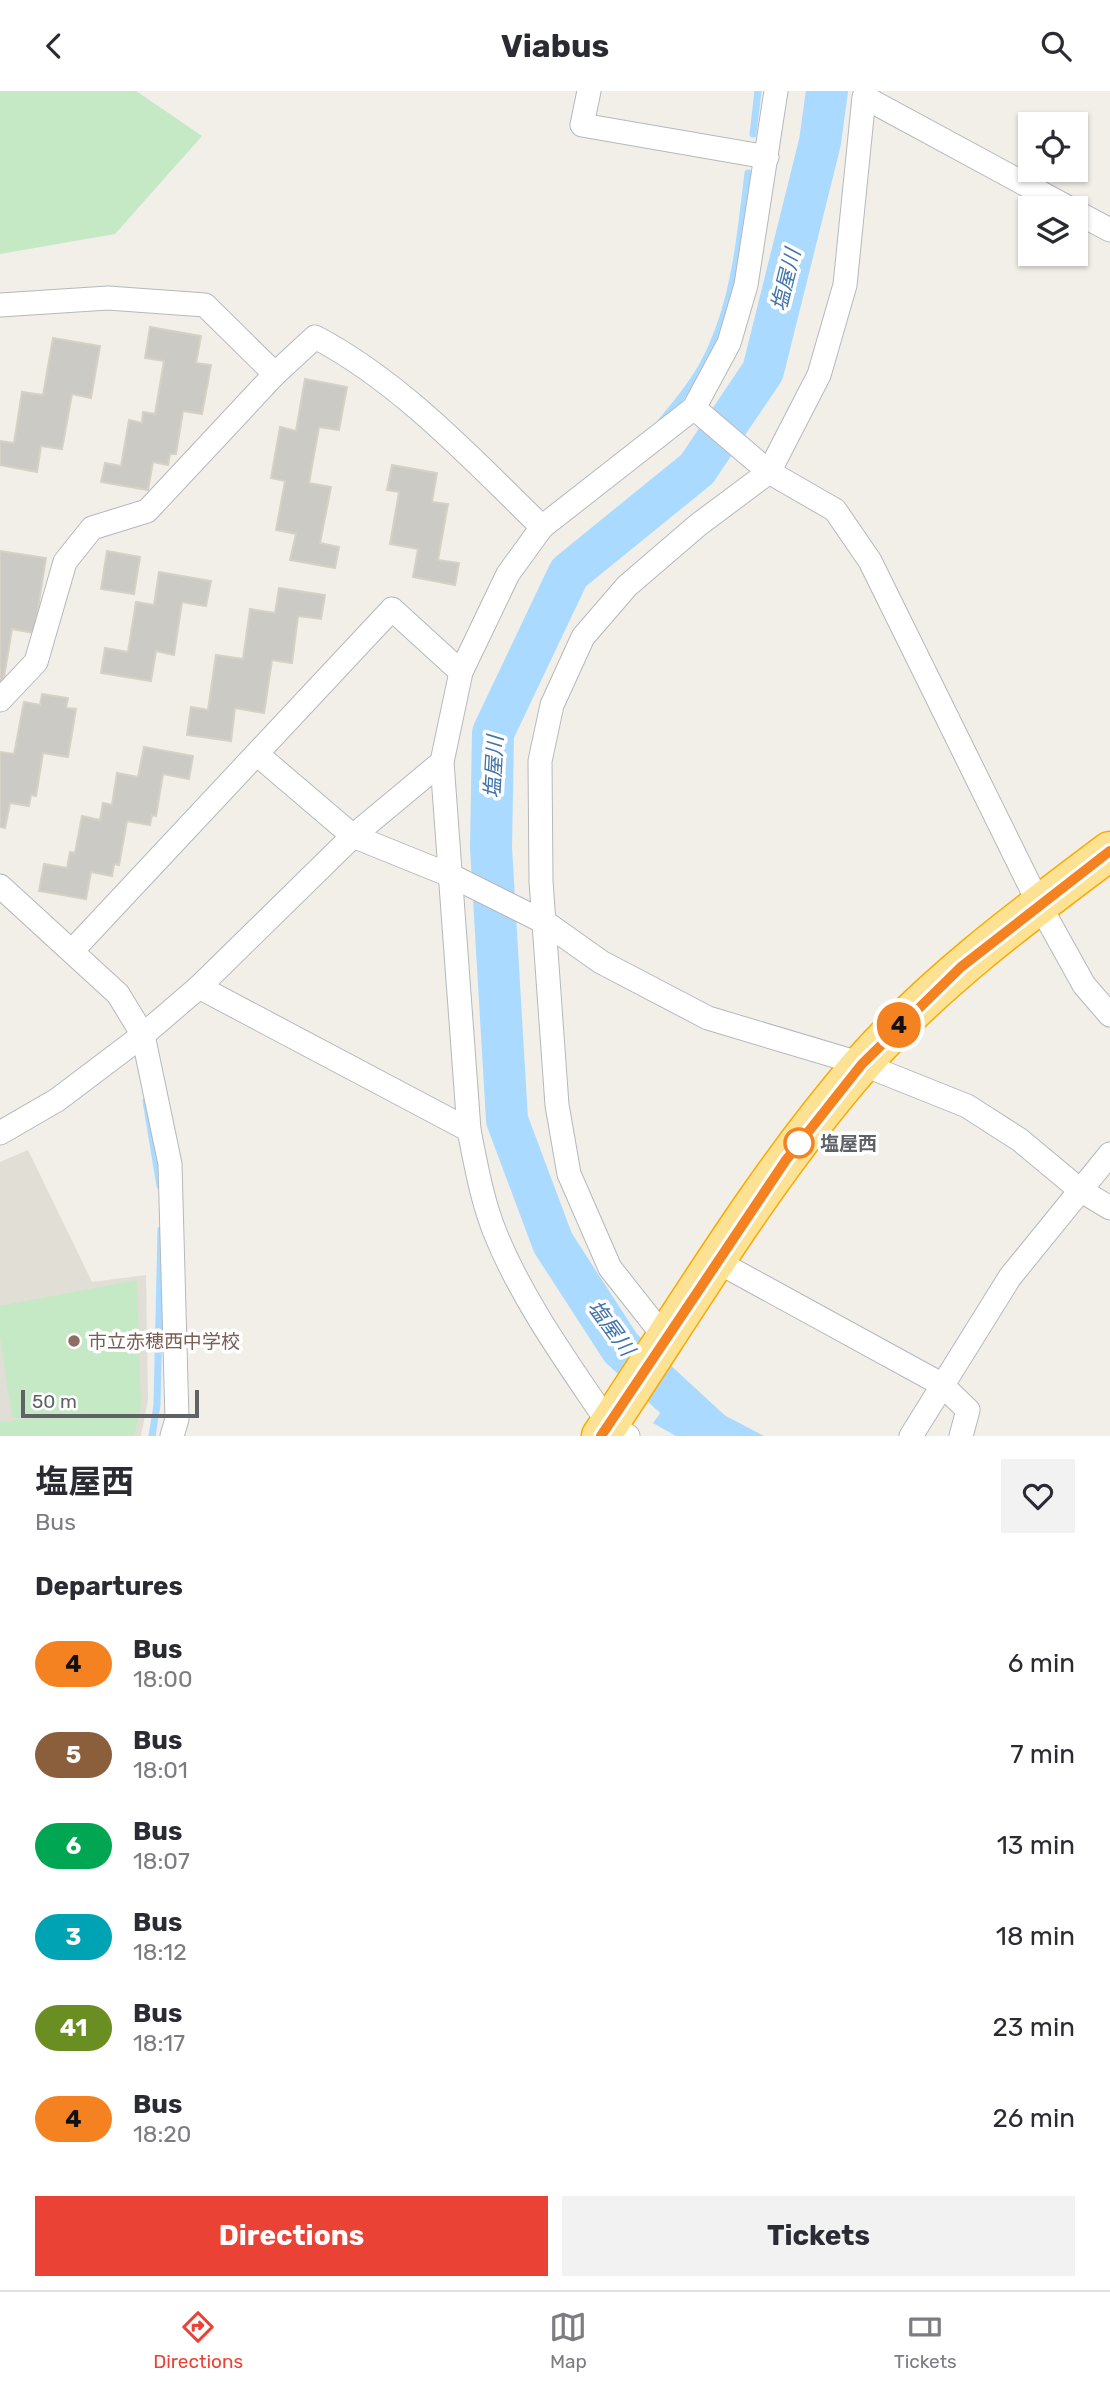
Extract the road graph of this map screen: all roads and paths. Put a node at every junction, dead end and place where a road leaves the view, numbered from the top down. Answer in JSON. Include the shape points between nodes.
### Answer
{"nodes":[{"id":1,"x":589,"y":91,"type":"edge"},
{"id":2,"x":776,"y":91,"type":"edge"},
{"id":3,"x":864,"y":94,"type":"edge"},
{"id":4,"x":767,"y":157,"type":"junction"},
{"id":5,"x":1047,"y":196,"type":"edge"},
{"id":6,"x":1088,"y":218,"type":"edge"},
{"id":7,"x":1110,"y":230,"type":"edge"},
{"id":8,"x":0,"y":305,"type":"edge"},
{"id":9,"x":275,"y":374,"type":"junction"},
{"id":10,"x":694,"y":408,"type":"junction"},
{"id":11,"x":769,"y":472,"type":"junction"},
{"id":12,"x":542,"y":527,"type":"junction"},
{"id":13,"x":461,"y":672,"type":"junction"},
{"id":14,"x":0,"y":700,"type":"edge"},
{"id":15,"x":258,"y":755,"type":"junction"},
{"id":16,"x":442,"y":762,"type":"junction"},
{"id":17,"x":353,"y":836,"type":"junction"},
{"id":18,"x":1110,"y":851,"type":"edge"},
{"id":19,"x":452,"y":876,"type":"junction"},
{"id":20,"x":0,"y":886,"type":"edge"},
{"id":21,"x":1039,"y":904,"type":"junction"},
{"id":22,"x":546,"y":923,"type":"junction"},
{"id":23,"x":72,"y":951,"type":"junction"},
{"id":24,"x":199,"y":988,"type":"junction"},
{"id":25,"x":1110,"y":1015,"type":"edge"},
{"id":26,"x":143,"y":1035,"type":"junction"},
{"id":27,"x":862,"y":1064,"type":"junction"},
{"id":28,"x":469,"y":1130,"type":"junction"},
{"id":29,"x":0,"y":1133,"type":"edge"},
{"id":30,"x":1110,"y":1154,"type":"edge"},
{"id":31,"x":1080,"y":1190,"type":"junction"},
{"id":32,"x":1110,"y":1208,"type":"edge"},
{"id":33,"x":718,"y":1262,"type":"junction"},
{"id":34,"x":666,"y":1339,"type":"junction"},
{"id":35,"x":940,"y":1384,"type":"junction"},
{"id":36,"x":613,"y":1432,"type":"edge"},
{"id":37,"x":172,"y":1436,"type":"edge"},
{"id":38,"x":911,"y":1436,"type":"edge"},
{"id":39,"x":961,"y":1436,"type":"edge"}],
"edges":[{"from":1,"to":4,"type":"street","via":[[582,125]]},
{"from":2,"to":4,"type":"street"},
{"from":3,"to":5,"type":"street"},
{"from":3,"to":11,"type":"street","via":[[845,285],[819,375]]},
{"from":4,"to":10,"type":"street","via":[[743,297],[729,342]]},
{"from":6,"to":7,"type":"street"},
{"from":8,"to":9,"type":"street","via":[[108,298],[205,306]]},
{"from":9,"to":12,"type":"street","via":[[315,337],[355,358],[469,456]]},
{"from":9,"to":14,"type":"street","via":[[147,511],[92,528],[65,562],[36,662]]},
{"from":10,"to":11,"type":"street"},
{"from":10,"to":12,"type":"street"},
{"from":11,"to":21,"type":"street","via":[[835,510],[870,561]]},
{"from":11,"to":22,"type":"street","via":[[627,586],[583,637],[552,705],[540,761]]},
{"from":12,"to":13,"type":"street","via":[[508,574]]},
{"from":13,"to":15,"type":"street","via":[[393,609]]},
{"from":13,"to":16,"type":"street"},
{"from":15,"to":17,"type":"street"},
{"from":15,"to":23,"type":"street"},
{"from":16,"to":17,"type":"street"},
{"from":16,"to":19,"type":"street"},
{"from":17,"to":19,"type":"street"},
{"from":17,"to":24,"type":"street"},
{"from":18,"to":21,"type":"highway"},
{"from":19,"to":22,"type":"street"},
{"from":19,"to":28,"type":"street"},
{"from":20,"to":23,"type":"street"},
{"from":21,"to":25,"type":"street","via":[[1084,985]]},
{"from":21,"to":27,"type":"highway","via":[[961,967]]},
{"from":22,"to":27,"type":"street","via":[[601,962],[708,1018]]},
{"from":22,"to":34,"type":"street","via":[[557,1105],[569,1174],[610,1268]]},
{"from":23,"to":26,"type":"street","via":[[118,994]]},
{"from":24,"to":26,"type":"street"},
{"from":24,"to":28,"type":"street"},
{"from":26,"to":29,"type":"street","via":[[57,1100]]},
{"from":26,"to":37,"type":"street","via":[[170,1164],[177,1419]]},
{"from":27,"to":31,"type":"street","via":[[967,1106],[1020,1140]]},
{"from":27,"to":33,"type":"highway","via":[[786,1160]]},
{"from":28,"to":36,"type":"street","via":[[496,1234],[527,1299]]},
{"from":30,"to":31,"type":"street"},
{"from":31,"to":32,"type":"street"},
{"from":31,"to":35,"type":"street","via":[[1010,1277]]},
{"from":33,"to":34,"type":"highway"},
{"from":33,"to":35,"type":"street"},
{"from":34,"to":36,"type":"highway"},
{"from":35,"to":38,"type":"street"},
{"from":35,"to":39,"type":"street","via":[[968,1410]]}]}
